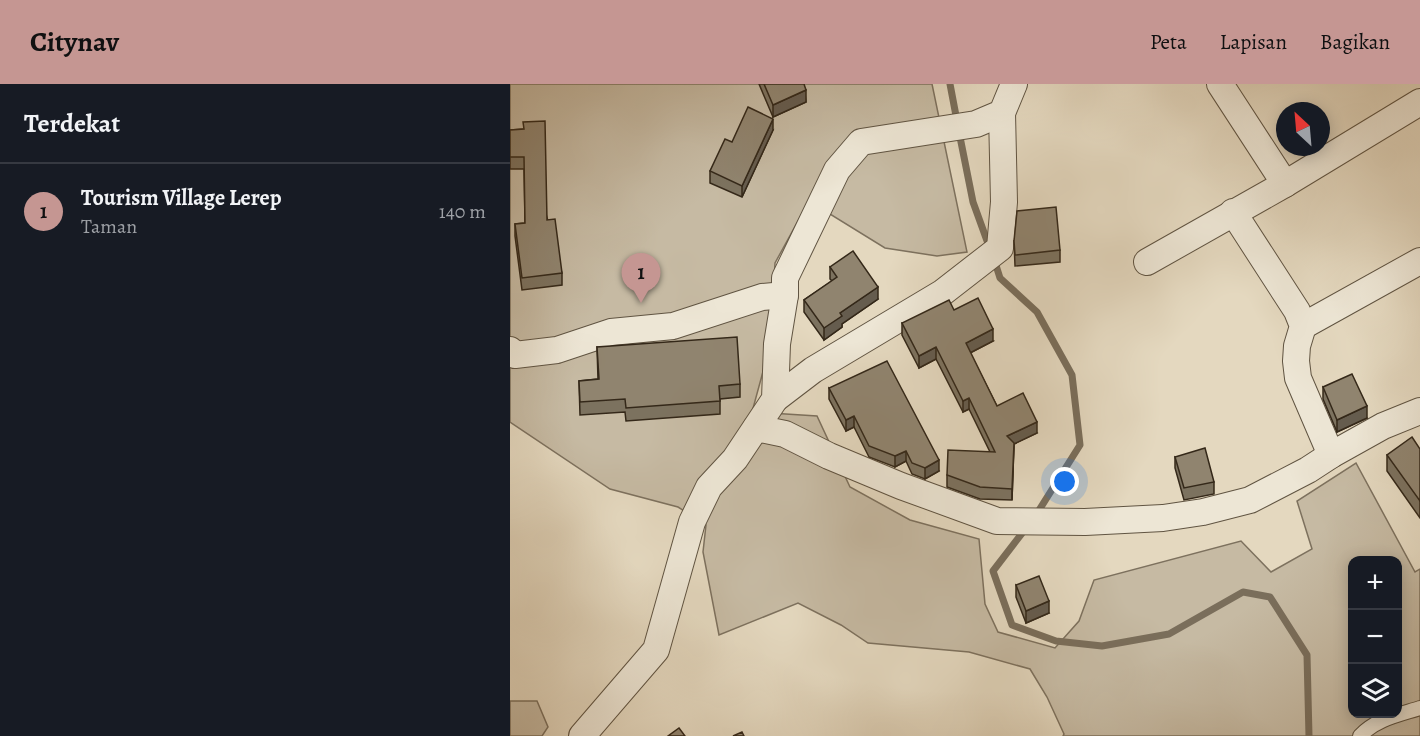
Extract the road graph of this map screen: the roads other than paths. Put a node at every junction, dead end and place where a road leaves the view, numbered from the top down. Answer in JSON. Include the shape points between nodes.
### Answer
{"nodes":[{"id":1,"x":1014,"y":84,"type":"edge"},
{"id":2,"x":1220,"y":84,"type":"edge"},
{"id":3,"x":1420,"y":102,"type":"edge"},
{"id":4,"x":1002,"y":113,"type":"junction"},
{"id":5,"x":1285,"y":184,"type":"junction"},
{"id":6,"x":1233,"y":212,"type":"junction"},
{"id":7,"x":1420,"y":261,"type":"edge"},
{"id":8,"x":1147,"y":262,"type":"dead end"},
{"id":9,"x":785,"y":295,"type":"junction"},
{"id":10,"x":1303,"y":326,"type":"junction"},
{"id":11,"x":510,"y":350,"type":"edge"},
{"id":12,"x":775,"y":399,"type":"junction"},
{"id":13,"x":1420,"y":411,"type":"edge"},
{"id":14,"x":756,"y":428,"type":"junction"},
{"id":15,"x":1330,"y":455,"type":"junction"},
{"id":16,"x":1420,"y":708,"type":"edge"},
{"id":17,"x":582,"y":736,"type":"edge"},
{"id":18,"x":1360,"y":736,"type":"edge"}],
"edges":[{"from":1,"to":4,"type":"street"},
{"from":2,"to":5,"type":"street"},
{"from":3,"to":5,"type":"street"},
{"from":4,"to":9,"type":"street","via":[[976,124],[861,142],[837,170],[785,278]]},
{"from":4,"to":12,"type":"street","via":[[1004,202],[992,254],[942,293],[813,370]]},
{"from":5,"to":6,"type":"street"},
{"from":6,"to":8,"type":"street"},
{"from":6,"to":10,"type":"street"},
{"from":7,"to":10,"type":"street"},
{"from":9,"to":11,"type":"street","via":[[762,297],[673,326],[611,332],[557,350],[515,355]]},
{"from":9,"to":12,"type":"street","via":[[777,344]]},
{"from":10,"to":15,"type":"street","via":[[1296,354],[1298,378]]},
{"from":12,"to":14,"type":"street"},
{"from":13,"to":15,"type":"street"},
{"from":14,"to":15,"type":"street","via":[[785,434],[829,456],[997,522],[1163,518],[1203,512],[1250,500]]},
{"from":14,"to":17,"type":"street","via":[[709,487],[692,522],[656,650]]},
{"from":16,"to":18,"type":"lane","via":[[1384,719]]}]}
